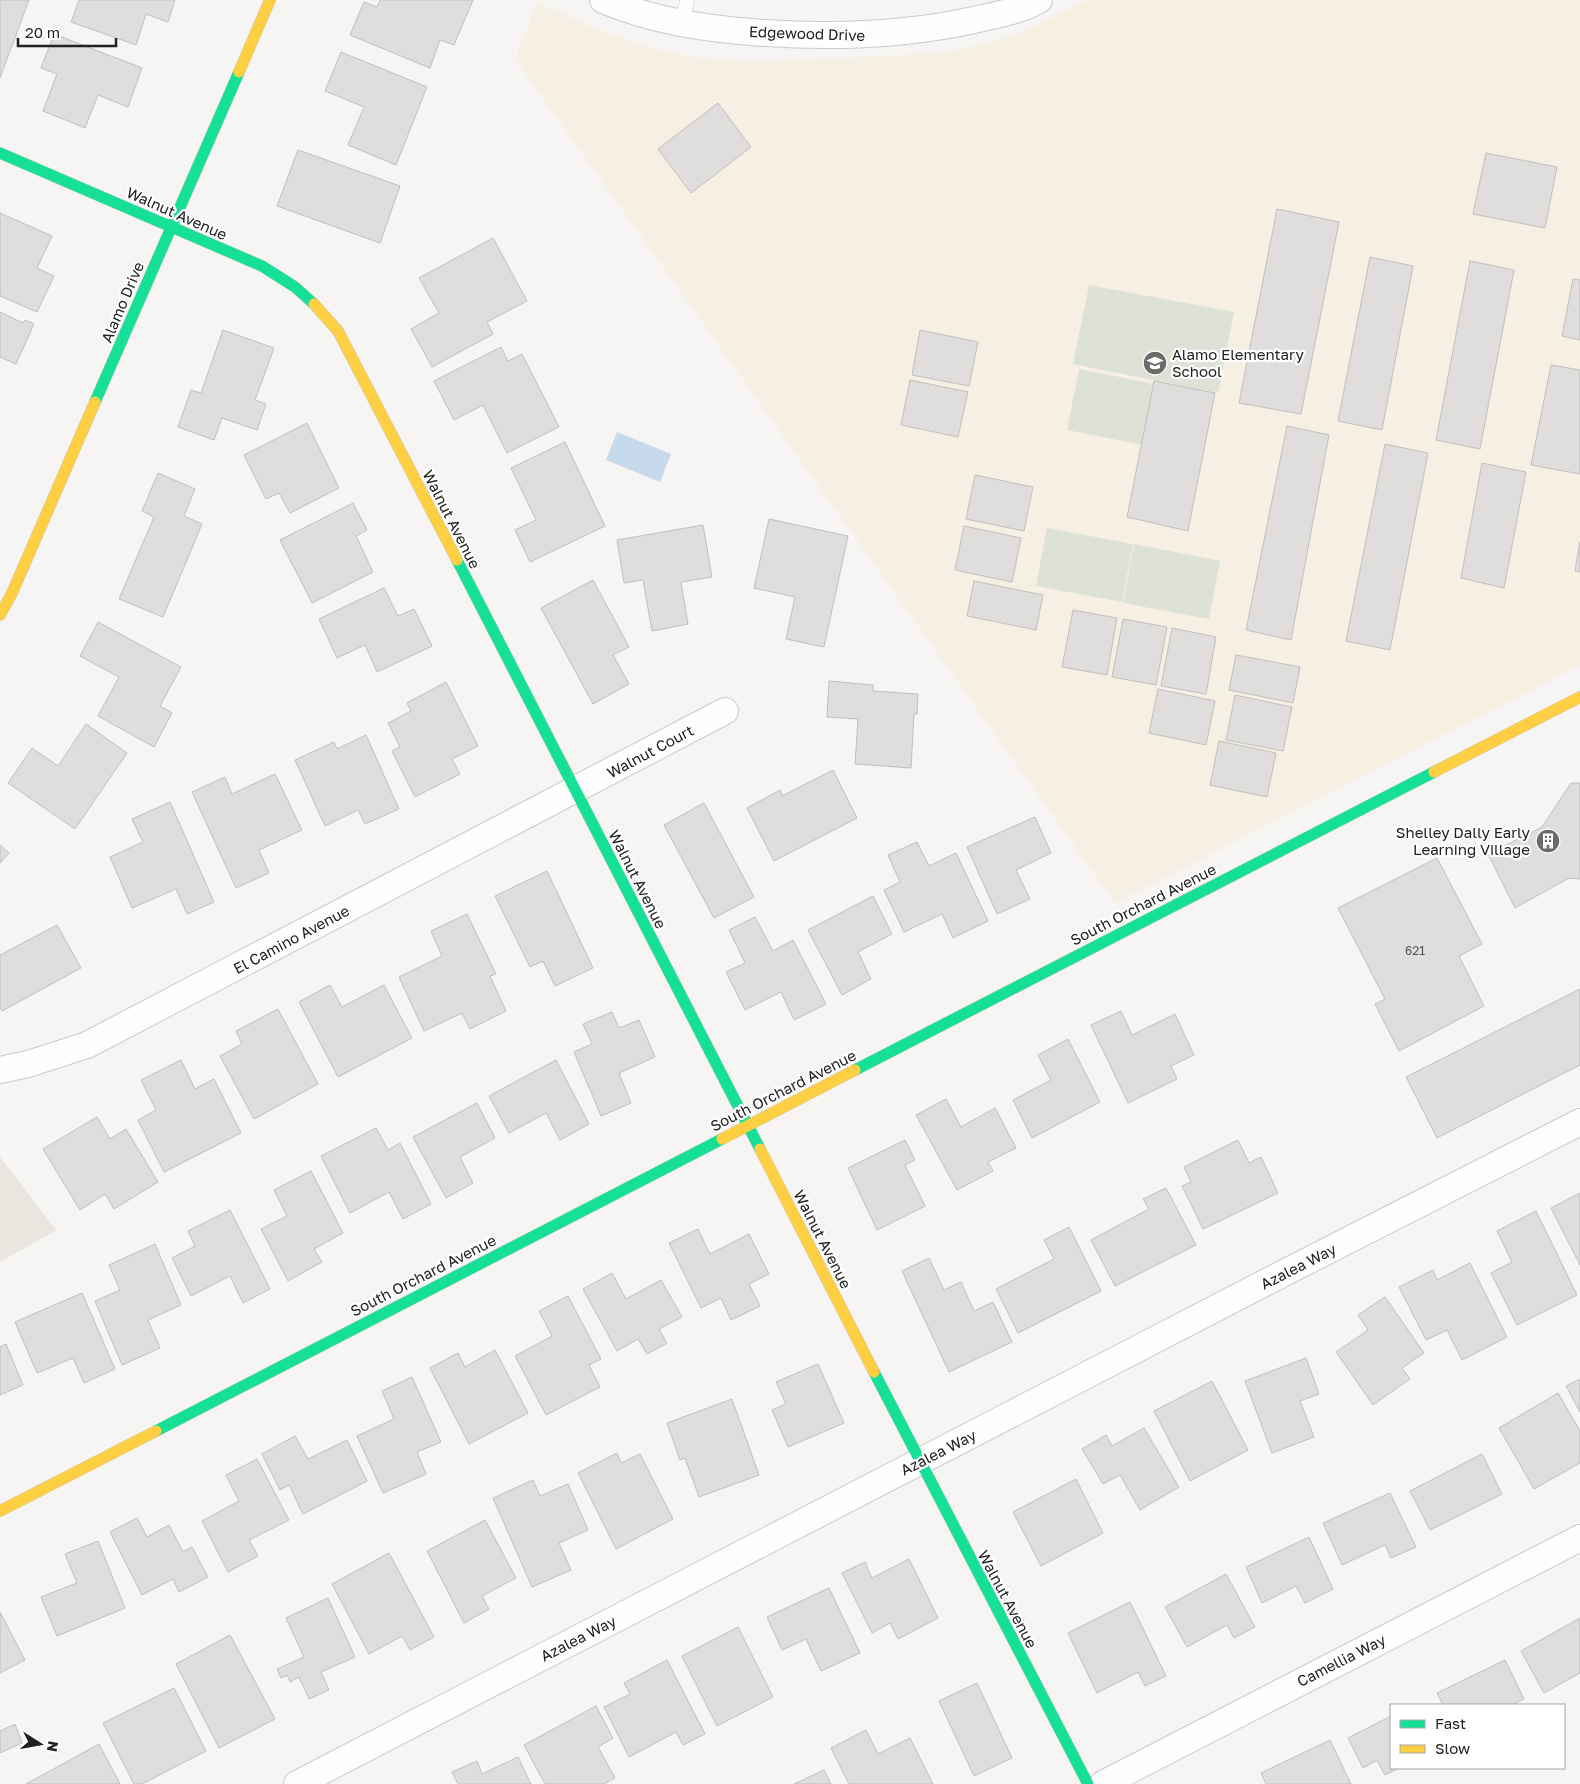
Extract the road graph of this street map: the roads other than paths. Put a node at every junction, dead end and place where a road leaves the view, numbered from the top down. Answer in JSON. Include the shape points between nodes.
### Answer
{"nodes":[{"id":1,"x":270,"y":0,"type":"edge"},
{"id":2,"x":603,"y":0,"type":"edge"},
{"id":3,"x":1040,"y":0,"type":"edge"},
{"id":4,"x":684,"y":12,"type":"edge"},
{"id":5,"x":0,"y":153,"type":"edge"},
{"id":6,"x":172,"y":226,"type":"junction"},
{"id":7,"x":0,"y":615,"type":"edge"},
{"id":8,"x":1580,"y":697,"type":"edge"},
{"id":9,"x":725,"y":711,"type":"dead end"},
{"id":10,"x":576,"y":790,"type":"junction"},
{"id":11,"x":0,"y":1070,"type":"edge"},
{"id":12,"x":1580,"y":1122,"type":"edge"},
{"id":13,"x":748,"y":1125,"type":"junction"},
{"id":14,"x":920,"y":1462,"type":"junction"},
{"id":15,"x":0,"y":1511,"type":"edge"},
{"id":16,"x":1580,"y":1538,"type":"edge"},
{"id":17,"x":297,"y":1784,"type":"edge"},
{"id":18,"x":1088,"y":1784,"type":"edge"},
{"id":19,"x":1103,"y":1784,"type":"edge"}],
"edges":[{"from":1,"to":6,"type":"street","name":"Alamo Drive"},
{"from":2,"to":4,"type":"street","name":"Edgewood Drive","via":[[618,7]]},
{"from":3,"to":4,"type":"street","name":"Edgewood Drive","via":[[1024,8],[944,27],[875,35],[801,36]]},
{"from":5,"to":6,"type":"street","name":"Walnut Avenue"},
{"from":6,"to":7,"type":"street","name":"Alamo Drive"},
{"from":6,"to":10,"type":"street","name":"Walnut Avenue","via":[[287,280],[318,307],[338,331]]},
{"from":8,"to":13,"type":"street","name":"South Orchard Avenue"},
{"from":9,"to":10,"type":"street","name":"Walnut Court"},
{"from":10,"to":11,"type":"street","name":"El Camino Avenue","via":[[87,1045]]},
{"from":10,"to":13,"type":"street","name":"Walnut Avenue"},
{"from":12,"to":14,"type":"street","name":"Azalea Way"},
{"from":13,"to":14,"type":"street","name":"Walnut Avenue"},
{"from":13,"to":15,"type":"street","name":"South Orchard Avenue"},
{"from":14,"to":17,"type":"street","name":"Azalea Way"},
{"from":14,"to":18,"type":"street","name":"Walnut Avenue"},
{"from":16,"to":19,"type":"street","name":"Camellia Way"}]}
